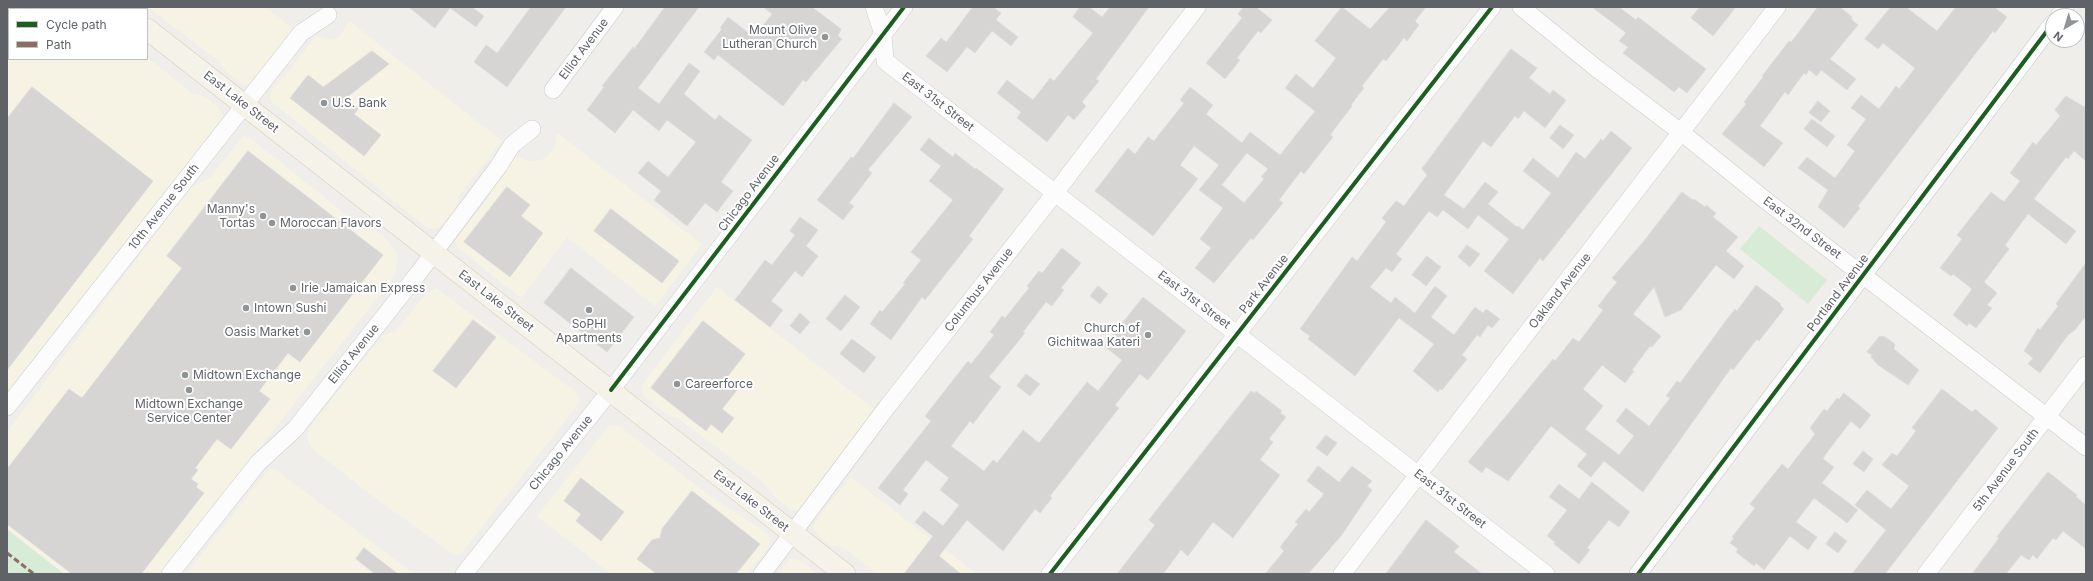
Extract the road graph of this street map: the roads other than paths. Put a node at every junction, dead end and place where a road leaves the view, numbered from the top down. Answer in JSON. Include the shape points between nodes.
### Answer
{"nodes":[{"id":1,"x":615,"y":7,"type":"edge"},
{"id":2,"x":874,"y":7,"type":"edge"},
{"id":3,"x":904,"y":7,"type":"edge"},
{"id":4,"x":1197,"y":7,"type":"edge"},
{"id":5,"x":1492,"y":7,"type":"edge"},
{"id":6,"x":1521,"y":7,"type":"edge"},
{"id":7,"x":1777,"y":7,"type":"edge"},
{"id":8,"x":328,"y":15,"type":"dead end"},
{"id":9,"x":148,"y":30,"type":"edge"},
{"id":10,"x":883,"y":34,"type":"junction"},
{"id":11,"x":2045,"y":34,"type":"edge"},
{"id":12,"x":553,"y":90,"type":"dead end"},
{"id":13,"x":244,"y":105,"type":"junction"},
{"id":14,"x":532,"y":129,"type":"dead end"},
{"id":15,"x":1682,"y":133,"type":"junction"},
{"id":16,"x":1055,"y":193,"type":"junction"},
{"id":17,"x":435,"y":253,"type":"junction"},
{"id":18,"x":1865,"y":275,"type":"junction"},
{"id":19,"x":1238,"y":334,"type":"junction"},
{"id":20,"x":2086,"y":365,"type":"edge"},
{"id":21,"x":610,"y":390,"type":"junction"},
{"id":22,"x":7,"y":407,"type":"edge"},
{"id":23,"x":2047,"y":416,"type":"junction"},
{"id":24,"x":2086,"y":447,"type":"edge"},
{"id":25,"x":1419,"y":475,"type":"junction"},
{"id":26,"x":793,"y":534,"type":"junction"},
{"id":27,"x":170,"y":574,"type":"edge"},
{"id":28,"x":464,"y":574,"type":"edge"},
{"id":29,"x":762,"y":574,"type":"edge"},
{"id":30,"x":845,"y":574,"type":"edge"},
{"id":31,"x":1050,"y":574,"type":"edge"},
{"id":32,"x":1342,"y":574,"type":"edge"},
{"id":33,"x":1546,"y":574,"type":"edge"},
{"id":34,"x":1638,"y":574,"type":"edge"},
{"id":35,"x":1926,"y":574,"type":"edge"}],
"edges":[{"from":1,"to":12,"type":"street","name":"Elliot Avenue"},
{"from":2,"to":10,"type":"street","name":"East 31st Street"},
{"from":3,"to":10,"type":"street","name":"Chicago Avenue"},
{"from":4,"to":16,"type":"street","name":"Columbus Avenue"},
{"from":5,"to":19,"type":"street","name":"Park Avenue"},
{"from":6,"to":15,"type":"street","name":"East 32nd Street"},
{"from":7,"to":15,"type":"street","name":"Oakland Avenue"},
{"from":8,"to":13,"type":"street","name":"10th Avenue South","via":[[301,32]]},
{"from":9,"to":13,"type":"main road","name":"East Lake Street"},
{"from":10,"to":16,"type":"street","name":"East 31st Street","via":[[885,61]]},
{"from":10,"to":21,"type":"street","name":"Chicago Avenue"},
{"from":11,"to":18,"type":"street","name":"Portland Avenue"},
{"from":13,"to":17,"type":"main road","name":"East Lake Street"},
{"from":13,"to":22,"type":"street","name":"10th Avenue South"},
{"from":14,"to":17,"type":"street","name":"Elliot Avenue","via":[[512,145]]},
{"from":15,"to":18,"type":"street","name":"East 32nd Street"},
{"from":15,"to":25,"type":"street","name":"Oakland Avenue"},
{"from":16,"to":19,"type":"street","name":"East 31st Street"},
{"from":16,"to":26,"type":"street","name":"Columbus Avenue","via":[[887,407]]},
{"from":17,"to":21,"type":"main road","name":"East Lake Street"},
{"from":17,"to":27,"type":"street","name":"Elliot Avenue","via":[[295,429],[258,463]]},
{"from":18,"to":23,"type":"street","name":"East 32nd Street"},
{"from":18,"to":34,"type":"street","name":"Portland Avenue"},
{"from":19,"to":25,"type":"street","name":"East 31st Street"},
{"from":19,"to":31,"type":"street","name":"Park Avenue"},
{"from":20,"to":23,"type":"street","name":"5th Avenue South"},
{"from":21,"to":26,"type":"main road","name":"East Lake Street"},
{"from":21,"to":28,"type":"street","name":"Chicago Avenue"},
{"from":23,"to":24,"type":"street","name":"East 32nd Street"},
{"from":23,"to":35,"type":"street","name":"5th Avenue South"},
{"from":25,"to":32,"type":"street","name":"Oakland Avenue"},
{"from":25,"to":33,"type":"street","name":"East 31st Street"},
{"from":26,"to":29,"type":"street","name":"Columbus Avenue"},
{"from":26,"to":30,"type":"main road","name":"East Lake Street"}]}
